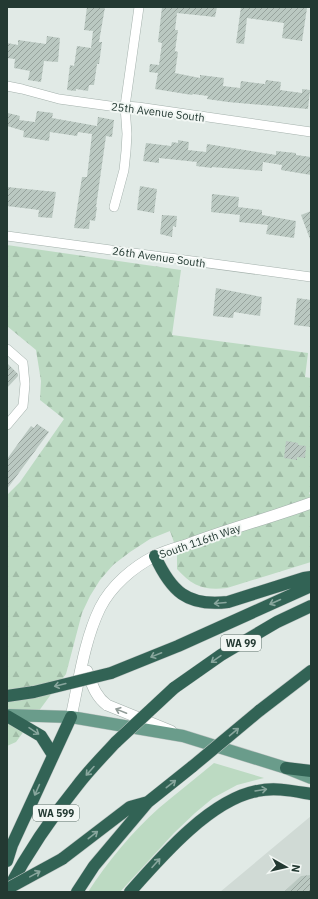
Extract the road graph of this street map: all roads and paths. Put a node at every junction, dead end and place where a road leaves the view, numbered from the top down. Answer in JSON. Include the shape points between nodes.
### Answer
{"nodes":[{"id":1,"x":139,"y":7,"type":"edge"},
{"id":2,"x":7,"y":86,"type":"edge"},
{"id":3,"x":125,"y":106,"type":"junction"},
{"id":4,"x":311,"y":132,"type":"edge"},
{"id":5,"x":114,"y":207,"type":"dead end"},
{"id":6,"x":7,"y":236,"type":"edge"},
{"id":7,"x":311,"y":278,"type":"edge"},
{"id":8,"x":7,"y":349,"type":"edge"},
{"id":9,"x":7,"y":425,"type":"edge"},
{"id":10,"x":311,"y":503,"type":"edge"},
{"id":11,"x":155,"y":556,"type":"junction"},
{"id":12,"x":311,"y":577,"type":"edge"},
{"id":13,"x":311,"y":586,"type":"edge"},
{"id":14,"x":311,"y":606,"type":"edge"},
{"id":15,"x":83,"y":660,"type":"junction"},
{"id":16,"x":311,"y":671,"type":"edge"},
{"id":17,"x":311,"y":674,"type":"edge"},
{"id":18,"x":299,"y":681,"type":"junction"},
{"id":19,"x":7,"y":696,"type":"edge"},
{"id":20,"x":7,"y":715,"type":"edge"},
{"id":21,"x":71,"y":717,"type":"junction"},
{"id":22,"x":183,"y":736,"type":"junction"},
{"id":23,"x":116,"y":742,"type":"joint"},
{"id":24,"x":53,"y":755,"type":"junction"},
{"id":25,"x":286,"y":768,"type":"junction"},
{"id":26,"x":311,"y":771,"type":"edge"},
{"id":27,"x":311,"y":778,"type":"edge"},
{"id":28,"x":311,"y":794,"type":"edge"},
{"id":29,"x":148,"y":802,"type":"junction"},
{"id":30,"x":7,"y":861,"type":"edge"},
{"id":31,"x":7,"y":890,"type":"edge"},
{"id":32,"x":77,"y":892,"type":"edge"},
{"id":33,"x":130,"y":892,"type":"edge"}],
"edges":[{"from":1,"to":3,"type":"street"},
{"from":2,"to":3,"type":"street","name":"25th Avenue South","via":[[59,99]]},
{"from":3,"to":4,"type":"street","name":"25th Avenue South"},
{"from":3,"to":5,"type":"street","via":[[126,152]]},
{"from":6,"to":7,"type":"street","name":"26th Avenue South"},
{"from":8,"to":9,"type":"street","via":[[23,363],[25,384],[23,406]]},
{"from":10,"to":11,"type":"street","name":"South 116th Way"},
{"from":12,"to":11,"type":"highway","one_way":true,"via":[[228,602],[204,603],[183,596],[164,575]]},
{"from":11,"to":15,"type":"street","name":"South 116th Way","via":[[121,580],[110,593],[94,623]]},
{"from":13,"to":19,"type":"highway","one_way":true,"bridge":true,"via":[[111,673]]},
{"from":14,"to":23,"type":"highway","number":"WA 99","one_way":true,"bridge":true,"via":[[221,655],[174,688]]},
{"from":15,"to":21,"type":"street","name":"South 116th Way"},
{"from":22,"to":15,"type":"street","one_way":true,"via":[[106,705],[94,692]]},
{"from":16,"to":18,"type":"highway"},
{"from":17,"to":18,"type":"highway"},
{"from":29,"to":18,"type":"highway","one_way":true,"bridge":true},
{"from":20,"to":21,"type":"main road"},
{"from":20,"to":24,"type":"highway","one_way":true,"via":[[41,736]]},
{"from":21,"to":22,"type":"main road"},
{"from":21,"to":24,"type":"highway"},
{"from":22,"to":25,"type":"main road"},
{"from":23,"to":31,"type":"highway","number":"WA 599","one_way":true,"via":[[77,785],[51,820]]},
{"from":24,"to":30,"type":"highway","one_way":true},
{"from":25,"to":26,"type":"highway"},
{"from":25,"to":27,"type":"main road"},
{"from":33,"to":28,"type":"highway","one_way":true,"via":[[160,858],[203,818],[229,801],[269,789]]},
{"from":31,"to":29,"type":"highway","one_way":true,"bridge":true,"via":[[62,859],[130,807]]},
{"from":29,"to":32,"type":"highway","via":[[94,866]]}]}
